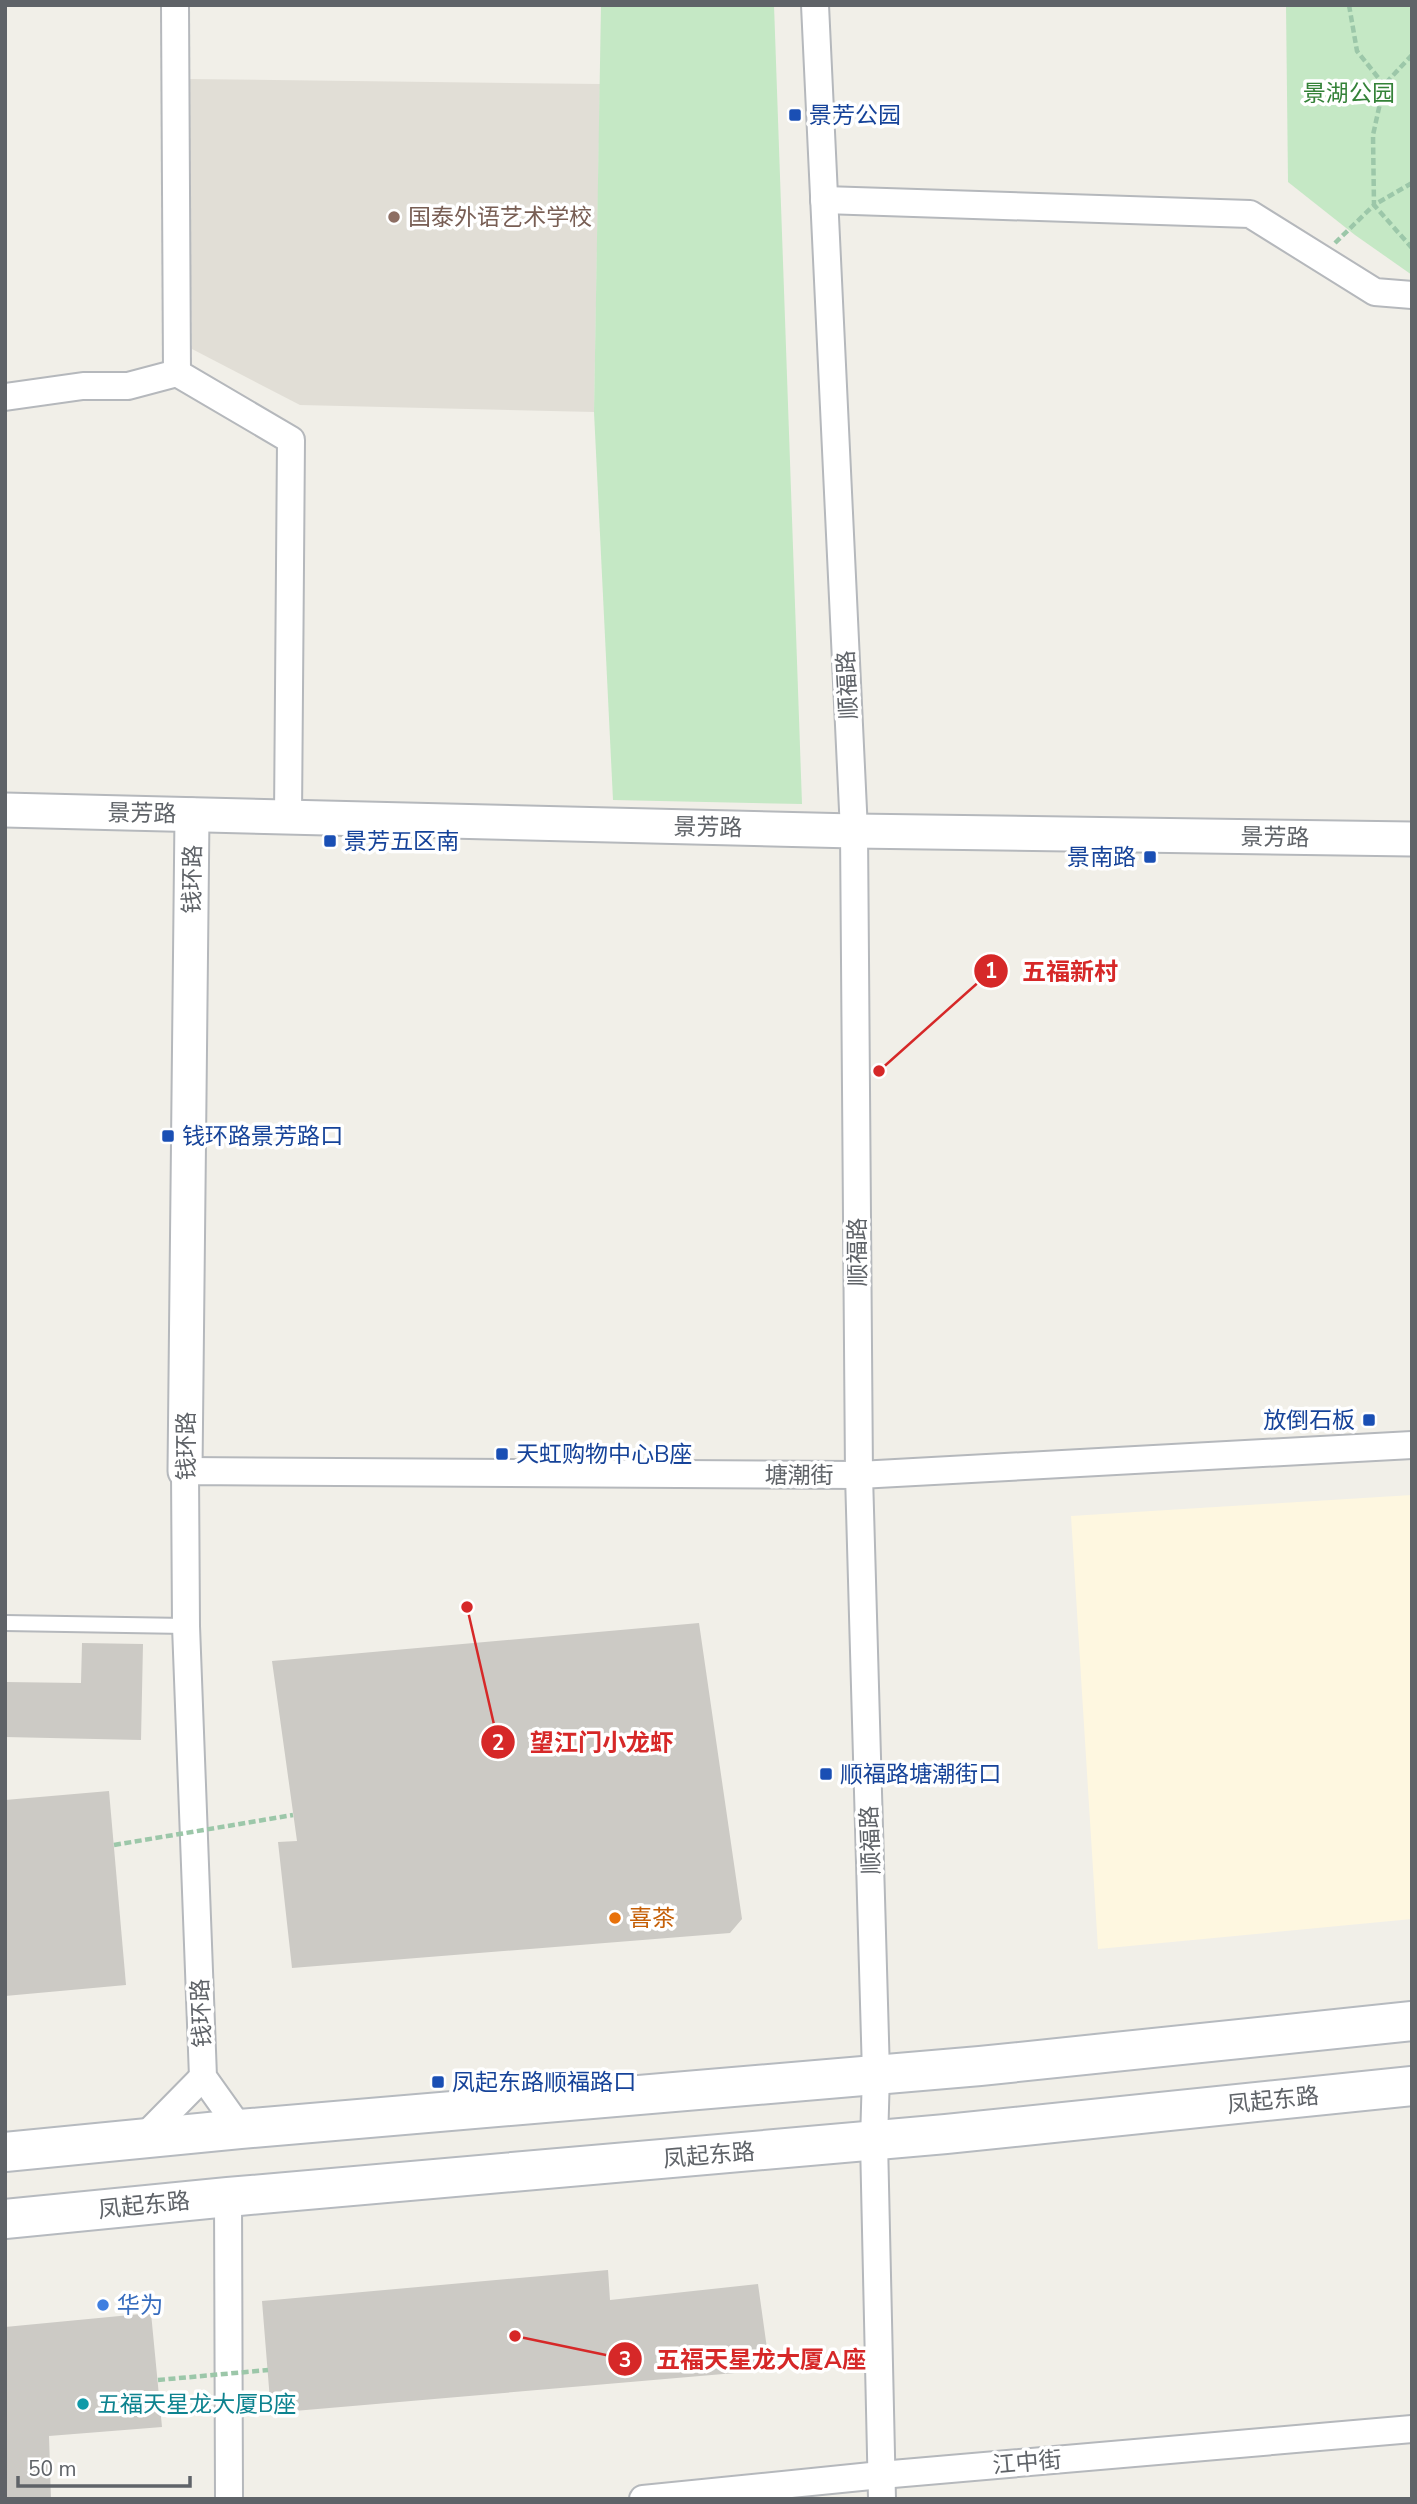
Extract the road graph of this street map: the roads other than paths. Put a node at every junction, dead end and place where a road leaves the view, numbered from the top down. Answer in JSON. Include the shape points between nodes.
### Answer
{"nodes":[{"id":1,"x":175,"y":5,"type":"edge"},
{"id":2,"x":815,"y":5,"type":"edge"},
{"id":3,"x":824,"y":200,"type":"junction"},
{"id":4,"x":1412,"y":295,"type":"edge"},
{"id":5,"x":177,"y":373,"type":"junction"},
{"id":6,"x":5,"y":397,"type":"edge"},
{"id":7,"x":5,"y":810,"type":"edge"},
{"id":8,"x":192,"y":814,"type":"junction"},
{"id":9,"x":288,"y":817,"type":"junction"},
{"id":10,"x":854,"y":831,"type":"junction"},
{"id":11,"x":1412,"y":839,"type":"edge"},
{"id":12,"x":1412,"y":1445,"type":"edge"},
{"id":13,"x":185,"y":1471,"type":"junction"},
{"id":14,"x":859,"y":1475,"type":"junction"},
{"id":15,"x":5,"y":1623,"type":"edge"},
{"id":16,"x":186,"y":1626,"type":"junction"},
{"id":17,"x":1412,"y":2021,"type":"edge"},
{"id":18,"x":876,"y":2074,"type":"junction"},
{"id":19,"x":203,"y":2077,"type":"junction"},
{"id":20,"x":1412,"y":2086,"type":"edge"},
{"id":21,"x":240,"y":2129,"type":"junction"},
{"id":22,"x":143,"y":2138,"type":"junction"},
{"id":23,"x":874,"y":2141,"type":"junction"},
{"id":24,"x":5,"y":2152,"type":"edge"},
{"id":25,"x":228,"y":2197,"type":"junction"},
{"id":26,"x":5,"y":2218,"type":"edge"},
{"id":27,"x":1412,"y":2429,"type":"edge"},
{"id":28,"x":881,"y":2487,"type":"edge"},
{"id":29,"x":229,"y":2499,"type":"edge"},
{"id":30,"x":643,"y":2499,"type":"edge"}],
"edges":[{"from":1,"to":5,"type":"street"},
{"from":2,"to":3,"type":"street","name":"顺福路"},
{"from":3,"to":4,"type":"street","via":[[1250,214],[1375,292]]},
{"from":3,"to":10,"type":"street","name":"顺福路"},
{"from":5,"to":6,"type":"street","via":[[128,386],[83,386]]},
{"from":5,"to":9,"type":"street","via":[[291,440]]},
{"from":7,"to":8,"type":"street","name":"景芳路"},
{"from":8,"to":9,"type":"street","name":"景芳路"},
{"from":8,"to":13,"type":"street","name":"钱环路"},
{"from":9,"to":10,"type":"street","name":"景芳路"},
{"from":10,"to":11,"type":"street","name":"景芳路"},
{"from":10,"to":14,"type":"street","name":"顺福路"},
{"from":12,"to":14,"type":"street","name":"塘潮街"},
{"from":13,"to":14,"type":"street","name":"塘潮街"},
{"from":13,"to":16,"type":"street","name":"钱环路"},
{"from":14,"to":18,"type":"street","name":"顺福路"},
{"from":15,"to":16,"type":"lane"},
{"from":16,"to":19,"type":"street","name":"钱环路"},
{"from":17,"to":18,"type":"main road"},
{"from":18,"to":21,"type":"main road"},
{"from":18,"to":23,"type":"street","name":"顺福路"},
{"from":19,"to":21,"type":"street","name":"钱环路"},
{"from":19,"to":22,"type":"street","name":"钱环路"},
{"from":20,"to":23,"type":"main road","name":"凤起东路"},
{"from":21,"to":22,"type":"main road"},
{"from":22,"to":24,"type":"main road"},
{"from":23,"to":25,"type":"main road","name":"凤起东路"},
{"from":23,"to":28,"type":"street","name":"顺福路"},
{"from":25,"to":26,"type":"main road","name":"凤起东路"},
{"from":25,"to":29,"type":"street"},
{"from":27,"to":28,"type":"street","name":"江中街"},
{"from":28,"to":30,"type":"street","name":"江中街"}]}
